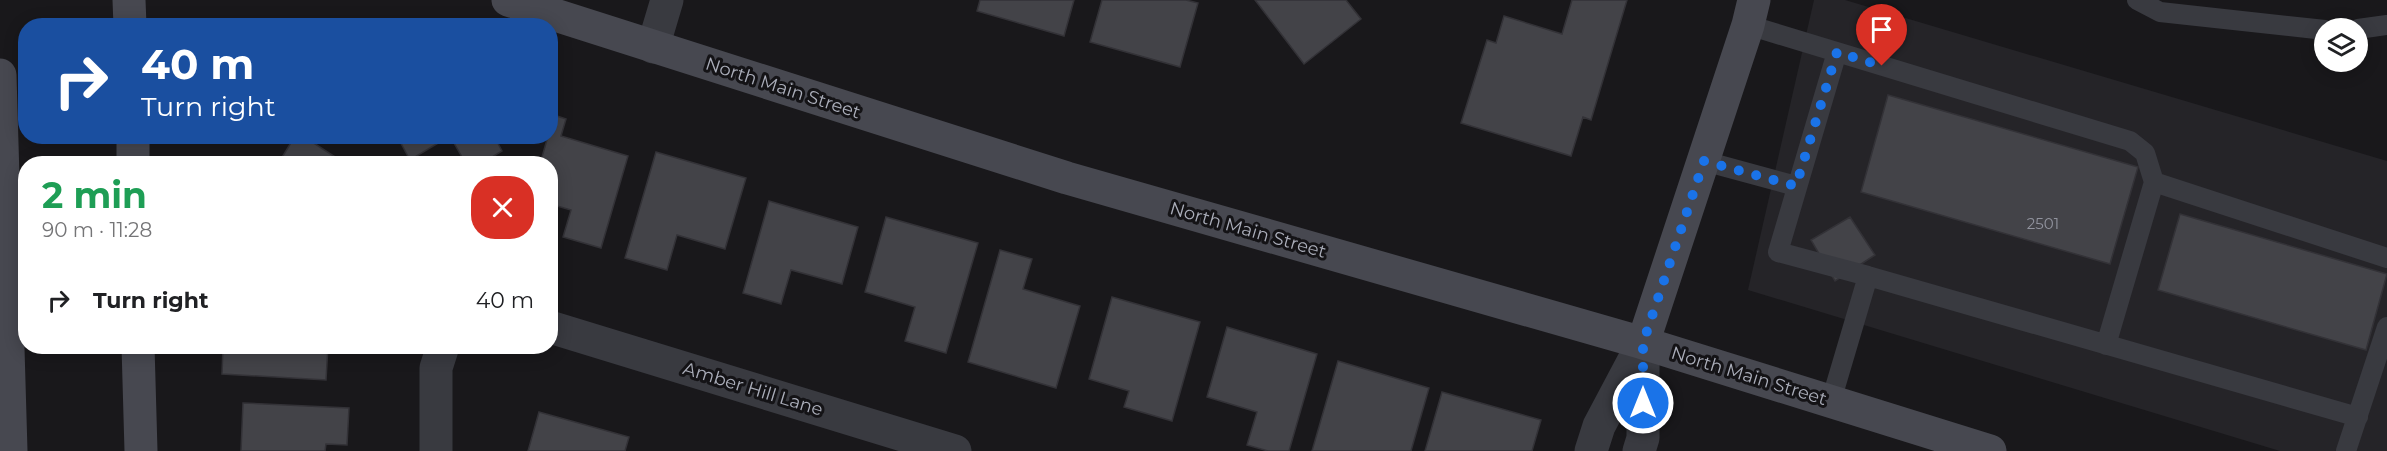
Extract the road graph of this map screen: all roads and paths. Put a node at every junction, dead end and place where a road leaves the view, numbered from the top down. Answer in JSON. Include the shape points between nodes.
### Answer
{"nodes":[{"id":1,"x":129,"y":0,"type":"edge"},
{"id":2,"x":508,"y":0,"type":"edge"},
{"id":3,"x":667,"y":0,"type":"edge"},
{"id":4,"x":2138,"y":0,"type":"edge"},
{"id":5,"x":1751,"y":13,"type":"edge"},
{"id":6,"x":130,"y":18,"type":"edge"},
{"id":7,"x":2387,"y":25,"type":"edge"},
{"id":8,"x":2368,"y":28,"type":"edge"},
{"id":9,"x":2314,"y":29,"type":"edge"},
{"id":10,"x":653,"y":47,"type":"junction"},
{"id":11,"x":1837,"y":52,"type":"junction"},
{"id":12,"x":0,"y":75,"type":"edge"},
{"id":13,"x":1704,"y":161,"type":"junction"},
{"id":14,"x":2154,"y":182,"type":"junction"},
{"id":15,"x":1796,"y":186,"type":"junction"},
{"id":16,"x":2387,"y":258,"type":"edge"},
{"id":17,"x":1868,"y":276,"type":"junction"},
{"id":18,"x":2387,"y":327,"type":"edge"},
{"id":19,"x":558,"y":329,"type":"edge"},
{"id":20,"x":1643,"y":343,"type":"junction"},
{"id":21,"x":2106,"y":345,"type":"junction"},
{"id":22,"x":138,"y":354,"type":"edge"},
{"id":23,"x":439,"y":357,"type":"edge"},
{"id":24,"x":1831,"y":401,"type":"junction"},
{"id":25,"x":2358,"y":417,"type":"junction"},
{"id":26,"x":11,"y":451,"type":"edge"},
{"id":27,"x":141,"y":451,"type":"edge"},
{"id":28,"x":436,"y":451,"type":"edge"},
{"id":29,"x":955,"y":451,"type":"edge"},
{"id":30,"x":1591,"y":451,"type":"edge"},
{"id":31,"x":1639,"y":451,"type":"edge"},
{"id":32,"x":1990,"y":451,"type":"edge"},
{"id":33,"x":2346,"y":451,"type":"edge"}],
"edges":[{"from":1,"to":6,"type":"main road"},
{"from":2,"to":10,"type":"main road","name":"North Main Street"},
{"from":3,"to":10,"type":"street"},
{"from":4,"to":9,"type":"lane","via":[[2160,12]]},
{"from":5,"to":11,"type":"lane"},
{"from":5,"to":13,"type":"main road"},
{"from":7,"to":8,"type":"lane"},
{"from":10,"to":20,"type":"main road","name":"North Main Street","via":[[1067,178]]},
{"from":11,"to":14,"type":"lane","via":[[2130,141],[2145,153]]},
{"from":11,"to":15,"type":"lane"},
{"from":12,"to":26,"type":"main road"},
{"from":13,"to":15,"type":"lane"},
{"from":13,"to":20,"type":"main road"},
{"from":14,"to":16,"type":"lane"},
{"from":14,"to":21,"type":"lane"},
{"from":15,"to":17,"type":"lane","via":[[1778,252]]},
{"from":17,"to":21,"type":"lane"},
{"from":17,"to":24,"type":"lane"},
{"from":18,"to":25,"type":"lane"},
{"from":19,"to":29,"type":"street","name":"Amber Hill Lane"},
{"from":20,"to":24,"type":"main road","name":"North Main Street"},
{"from":20,"to":30,"type":"street","via":[[1599,426]]},
{"from":20,"to":31,"type":"street","via":[[1643,438]]},
{"from":21,"to":25,"type":"lane"},
{"from":22,"to":27,"type":"main road"},
{"from":23,"to":28,"type":"street"},
{"from":24,"to":32,"type":"main road","name":"North Main Street"},
{"from":25,"to":33,"type":"lane"}]}
